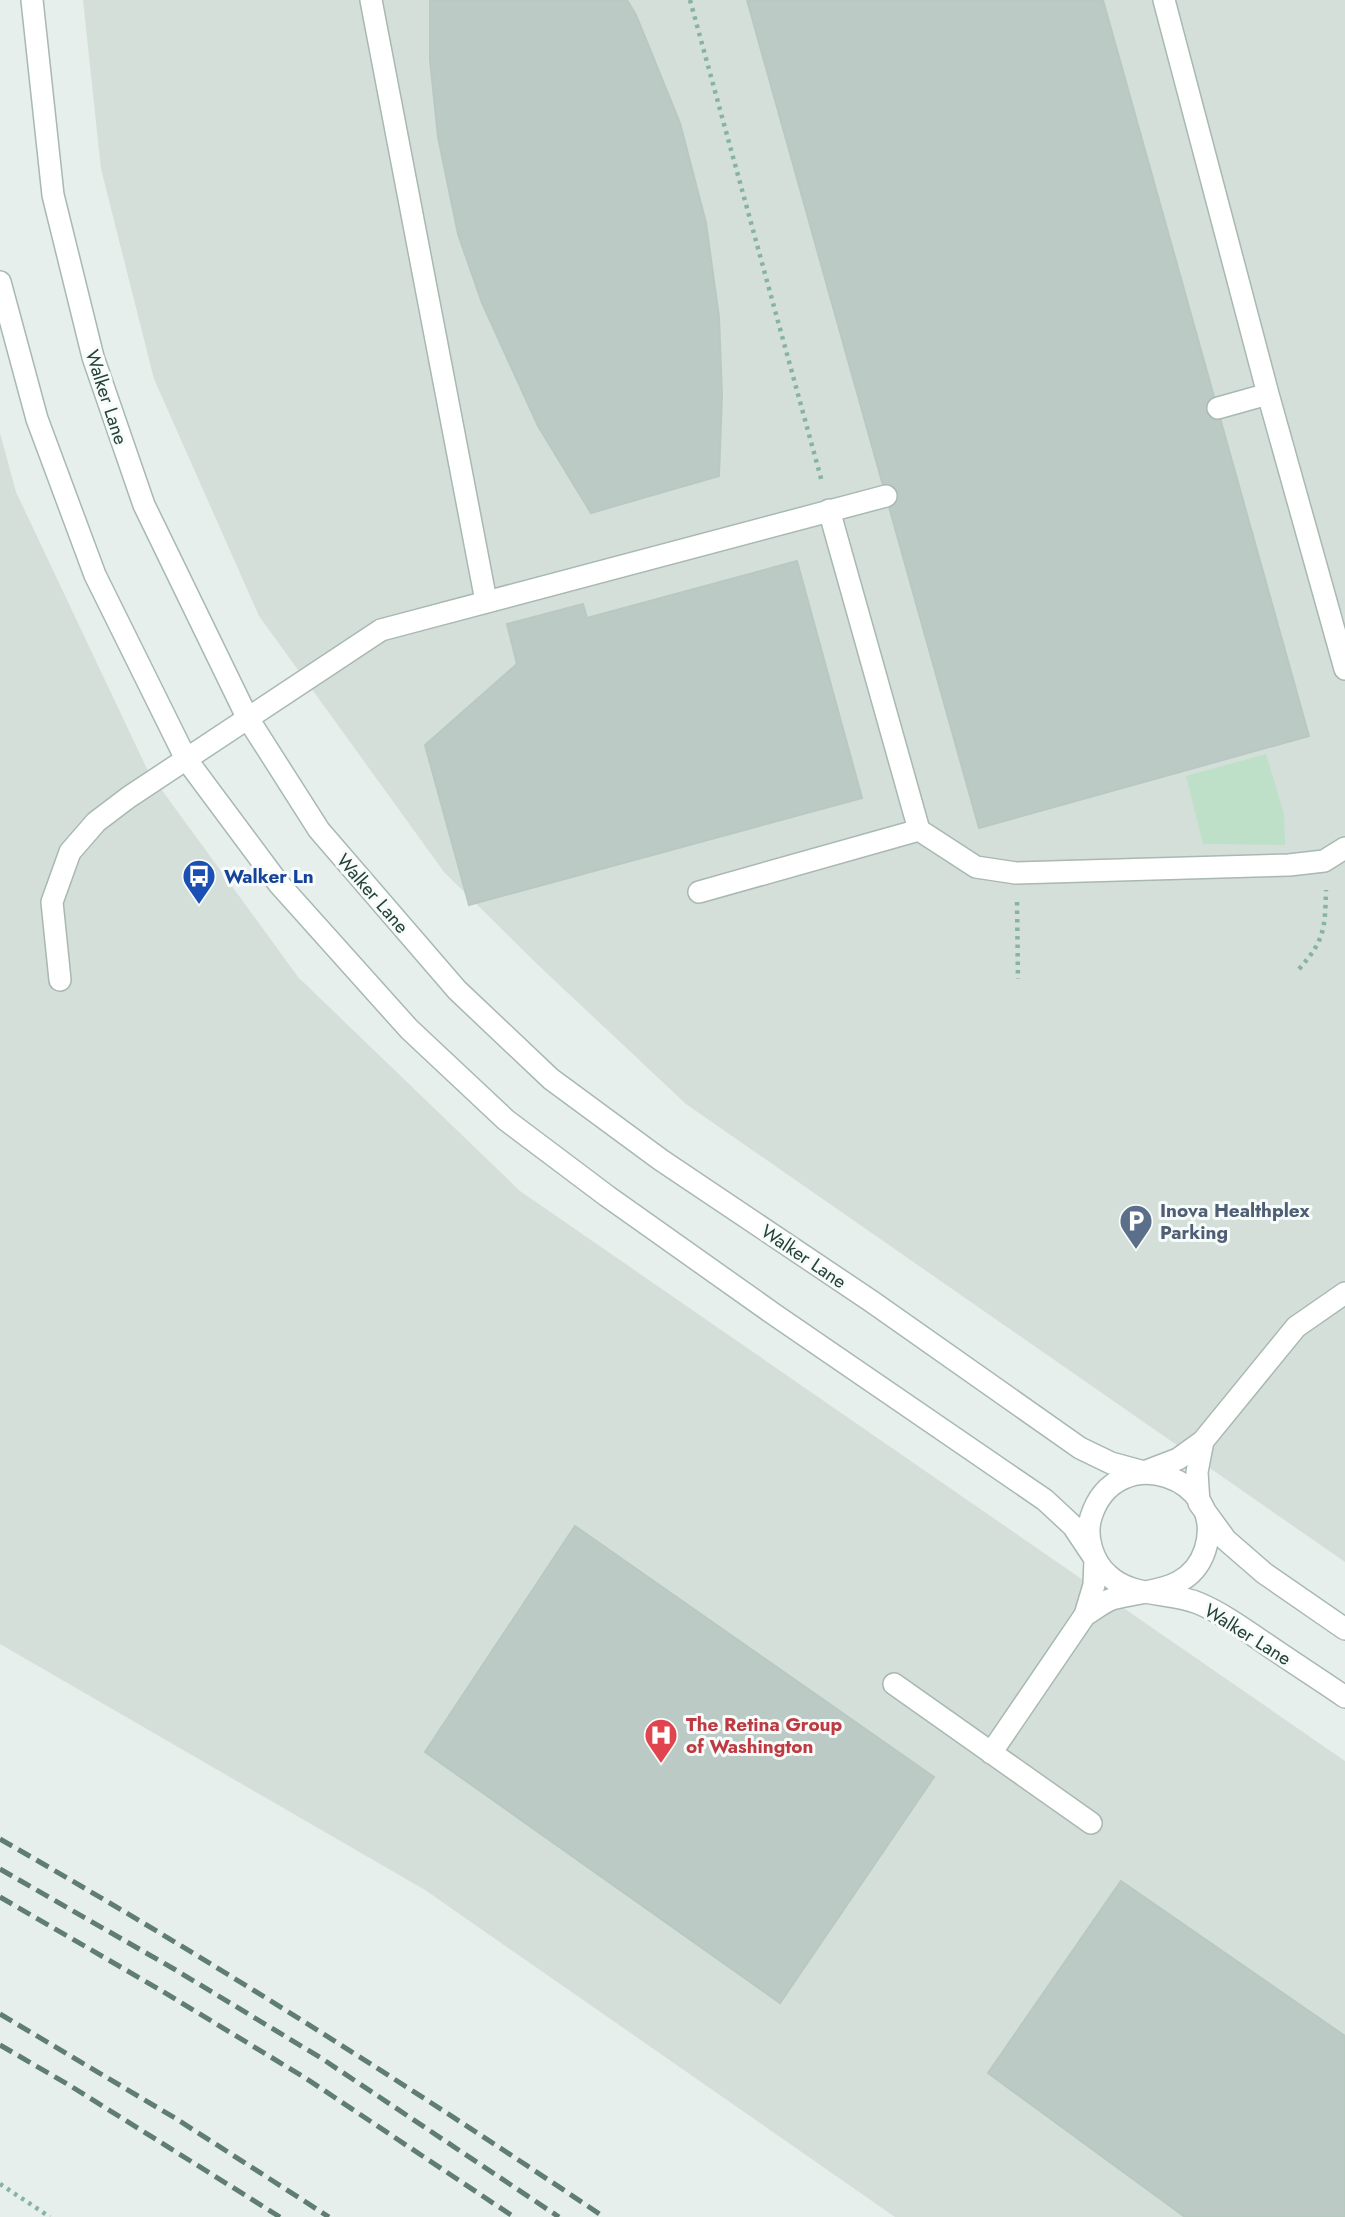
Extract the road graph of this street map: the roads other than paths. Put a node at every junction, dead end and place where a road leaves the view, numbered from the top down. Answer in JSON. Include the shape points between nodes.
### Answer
{"nodes":[{"id":1,"x":32,"y":0,"type":"edge"},
{"id":2,"x":371,"y":0,"type":"edge"},
{"id":3,"x":1164,"y":0,"type":"edge"},
{"id":4,"x":0,"y":282,"type":"edge"},
{"id":5,"x":1268,"y":394,"type":"junction"},
{"id":6,"x":1218,"y":408,"type":"dead end"},
{"id":7,"x":886,"y":496,"type":"dead end"},
{"id":8,"x":829,"y":510,"type":"junction"},
{"id":9,"x":486,"y":601,"type":"junction"},
{"id":10,"x":1345,"y":669,"type":"edge"},
{"id":11,"x":247,"y":718,"type":"junction"},
{"id":12,"x":186,"y":759,"type":"junction"},
{"id":13,"x":919,"y":830,"type":"junction"},
{"id":14,"x":1345,"y":848,"type":"edge"},
{"id":15,"x":699,"y":892,"type":"dead end"},
{"id":16,"x":60,"y":980,"type":"dead end"},
{"id":17,"x":1345,"y":1293,"type":"edge"},
{"id":18,"x":1203,"y":1441,"type":"junction"},
{"id":19,"x":1144,"y":1472,"type":"junction"},
{"id":20,"x":1199,"y":1503,"type":"junction"},
{"id":21,"x":1095,"y":1559,"type":"junction"},
{"id":22,"x":1143,"y":1592,"type":"junction"},
{"id":23,"x":1085,"y":1615,"type":"junction"},
{"id":24,"x":1345,"y":1629,"type":"edge"},
{"id":25,"x":894,"y":1684,"type":"dead end"},
{"id":26,"x":1345,"y":1697,"type":"edge"},
{"id":27,"x":992,"y":1753,"type":"junction"},
{"id":28,"x":1091,"y":1823,"type":"dead end"}],
"edges":[{"from":1,"to":11,"type":"street","name":"Walker Lane","via":[[53,195],[93,357],[144,505]]},
{"from":2,"to":9,"type":"street"},
{"from":3,"to":5,"type":"street"},
{"from":4,"to":12,"type":"street","name":"Walker Lane","via":[[37,419],[95,575]]},
{"from":5,"to":6,"type":"street"},
{"from":5,"to":10,"type":"street"},
{"from":7,"to":8,"type":"street"},
{"from":8,"to":9,"type":"street"},
{"from":8,"to":13,"type":"street"},
{"from":9,"to":11,"type":"street","via":[[381,630]]},
{"from":11,"to":12,"type":"street"},
{"from":11,"to":19,"type":"street","name":"Walker Lane","via":[[319,830],[457,990],[551,1079],[661,1160],[1080,1448]]},
{"from":12,"to":16,"type":"street","via":[[96,822],[70,852],[52,902]]},
{"from":12,"to":21,"type":"street","name":"Walker Lane","via":[[279,884],[409,1030],[506,1120],[764,1307],[1045,1500],[1073,1525]]},
{"from":13,"to":14,"type":"street","via":[[976,867],[1016,873],[1289,865],[1324,862]]},
{"from":13,"to":15,"type":"street"},
{"from":17,"to":18,"type":"street","via":[[1296,1327]]},
{"from":18,"to":19,"type":"street","via":[[1178,1459]]},
{"from":18,"to":20,"type":"street","via":[[1197,1472]]},
{"from":19,"to":20,"type":"street","name":"Walker Lane","via":[[1181,1482]]},
{"from":19,"to":21,"type":"street","via":[[1109,1486],[1098,1501],[1090,1520],[1089,1540]]},
{"from":20,"to":22,"type":"street","via":[[1208,1530],[1196,1568],[1182,1582]]},
{"from":20,"to":24,"type":"street","name":"Walker Lane","via":[[1226,1540],[1264,1573]]},
{"from":21,"to":22,"type":"street","name":"Walker Lane","via":[[1107,1575]]},
{"from":21,"to":23,"type":"street","via":[[1094,1585]]},
{"from":22,"to":23,"type":"street","via":[[1109,1600]]},
{"from":22,"to":26,"type":"street","name":"Walker Lane","via":[[1197,1602]]},
{"from":23,"to":27,"type":"street"},
{"from":25,"to":27,"type":"street"},
{"from":27,"to":28,"type":"street"}]}
